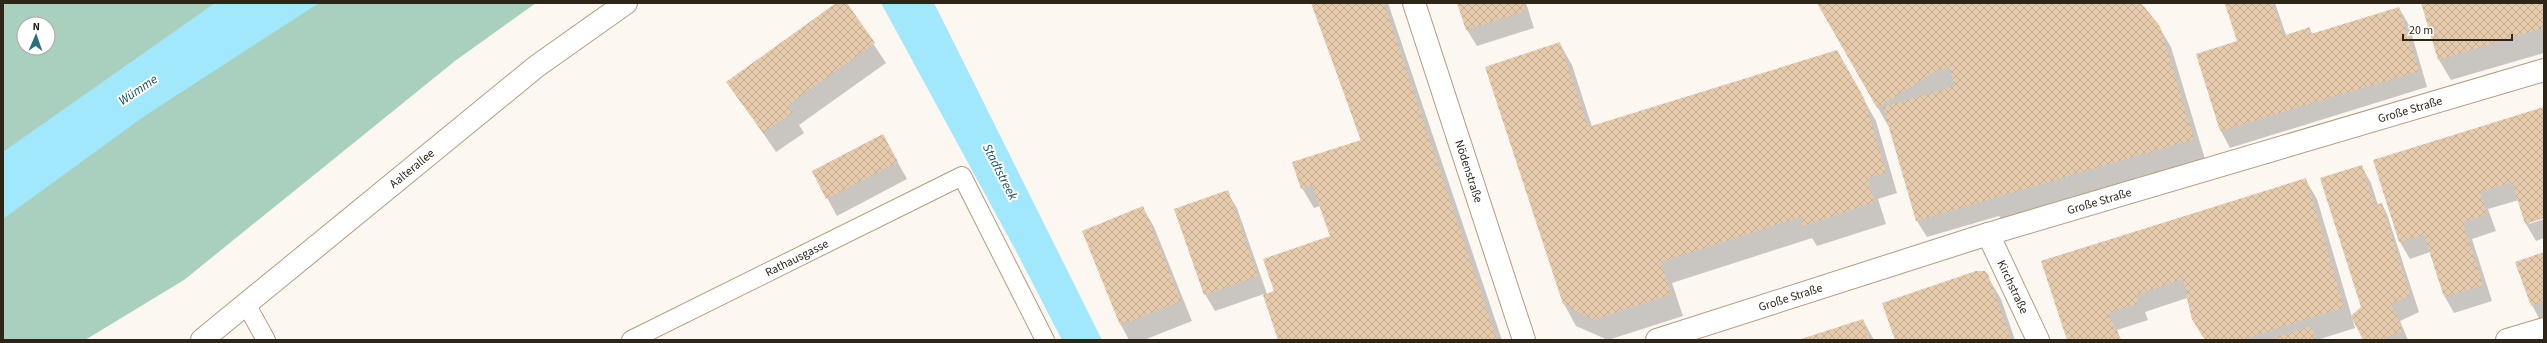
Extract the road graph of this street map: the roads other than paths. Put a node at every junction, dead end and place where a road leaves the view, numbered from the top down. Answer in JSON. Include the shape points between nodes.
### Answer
{"nodes":[{"id":1,"x":626,"y":3,"type":"edge"},
{"id":2,"x":1414,"y":3,"type":"edge"},
{"id":3,"x":2544,"y":70,"type":"edge"},
{"id":4,"x":1988,"y":234,"type":"junction"},
{"id":5,"x":246,"y":304,"type":"junction"},
{"id":6,"x":2544,"y":329,"type":"edge"},
{"id":7,"x":202,"y":340,"type":"edge"},
{"id":8,"x":266,"y":340,"type":"edge"},
{"id":9,"x":631,"y":340,"type":"edge"},
{"id":10,"x":1045,"y":340,"type":"edge"},
{"id":11,"x":1524,"y":340,"type":"edge"},
{"id":12,"x":1657,"y":340,"type":"edge"},
{"id":13,"x":2038,"y":340,"type":"edge"},
{"id":14,"x":2506,"y":340,"type":"edge"}],
"edges":[{"from":1,"to":5,"type":"street","name":"Aalterallee","via":[[537,66]]},
{"from":2,"to":11,"type":"street","name":"Nödenstraße"},
{"from":3,"to":4,"type":"street","name":"Große Straße"},
{"from":4,"to":12,"type":"street","name":"Große Straße"},
{"from":4,"to":13,"type":"street","name":"Kirchstraße"},
{"from":5,"to":7,"type":"street","name":"Aalterallee"},
{"from":5,"to":8,"type":"lane"},
{"from":6,"to":14,"type":"street"},
{"from":9,"to":10,"type":"lane","name":"Rathausgasse","via":[[962,176]]}]}
